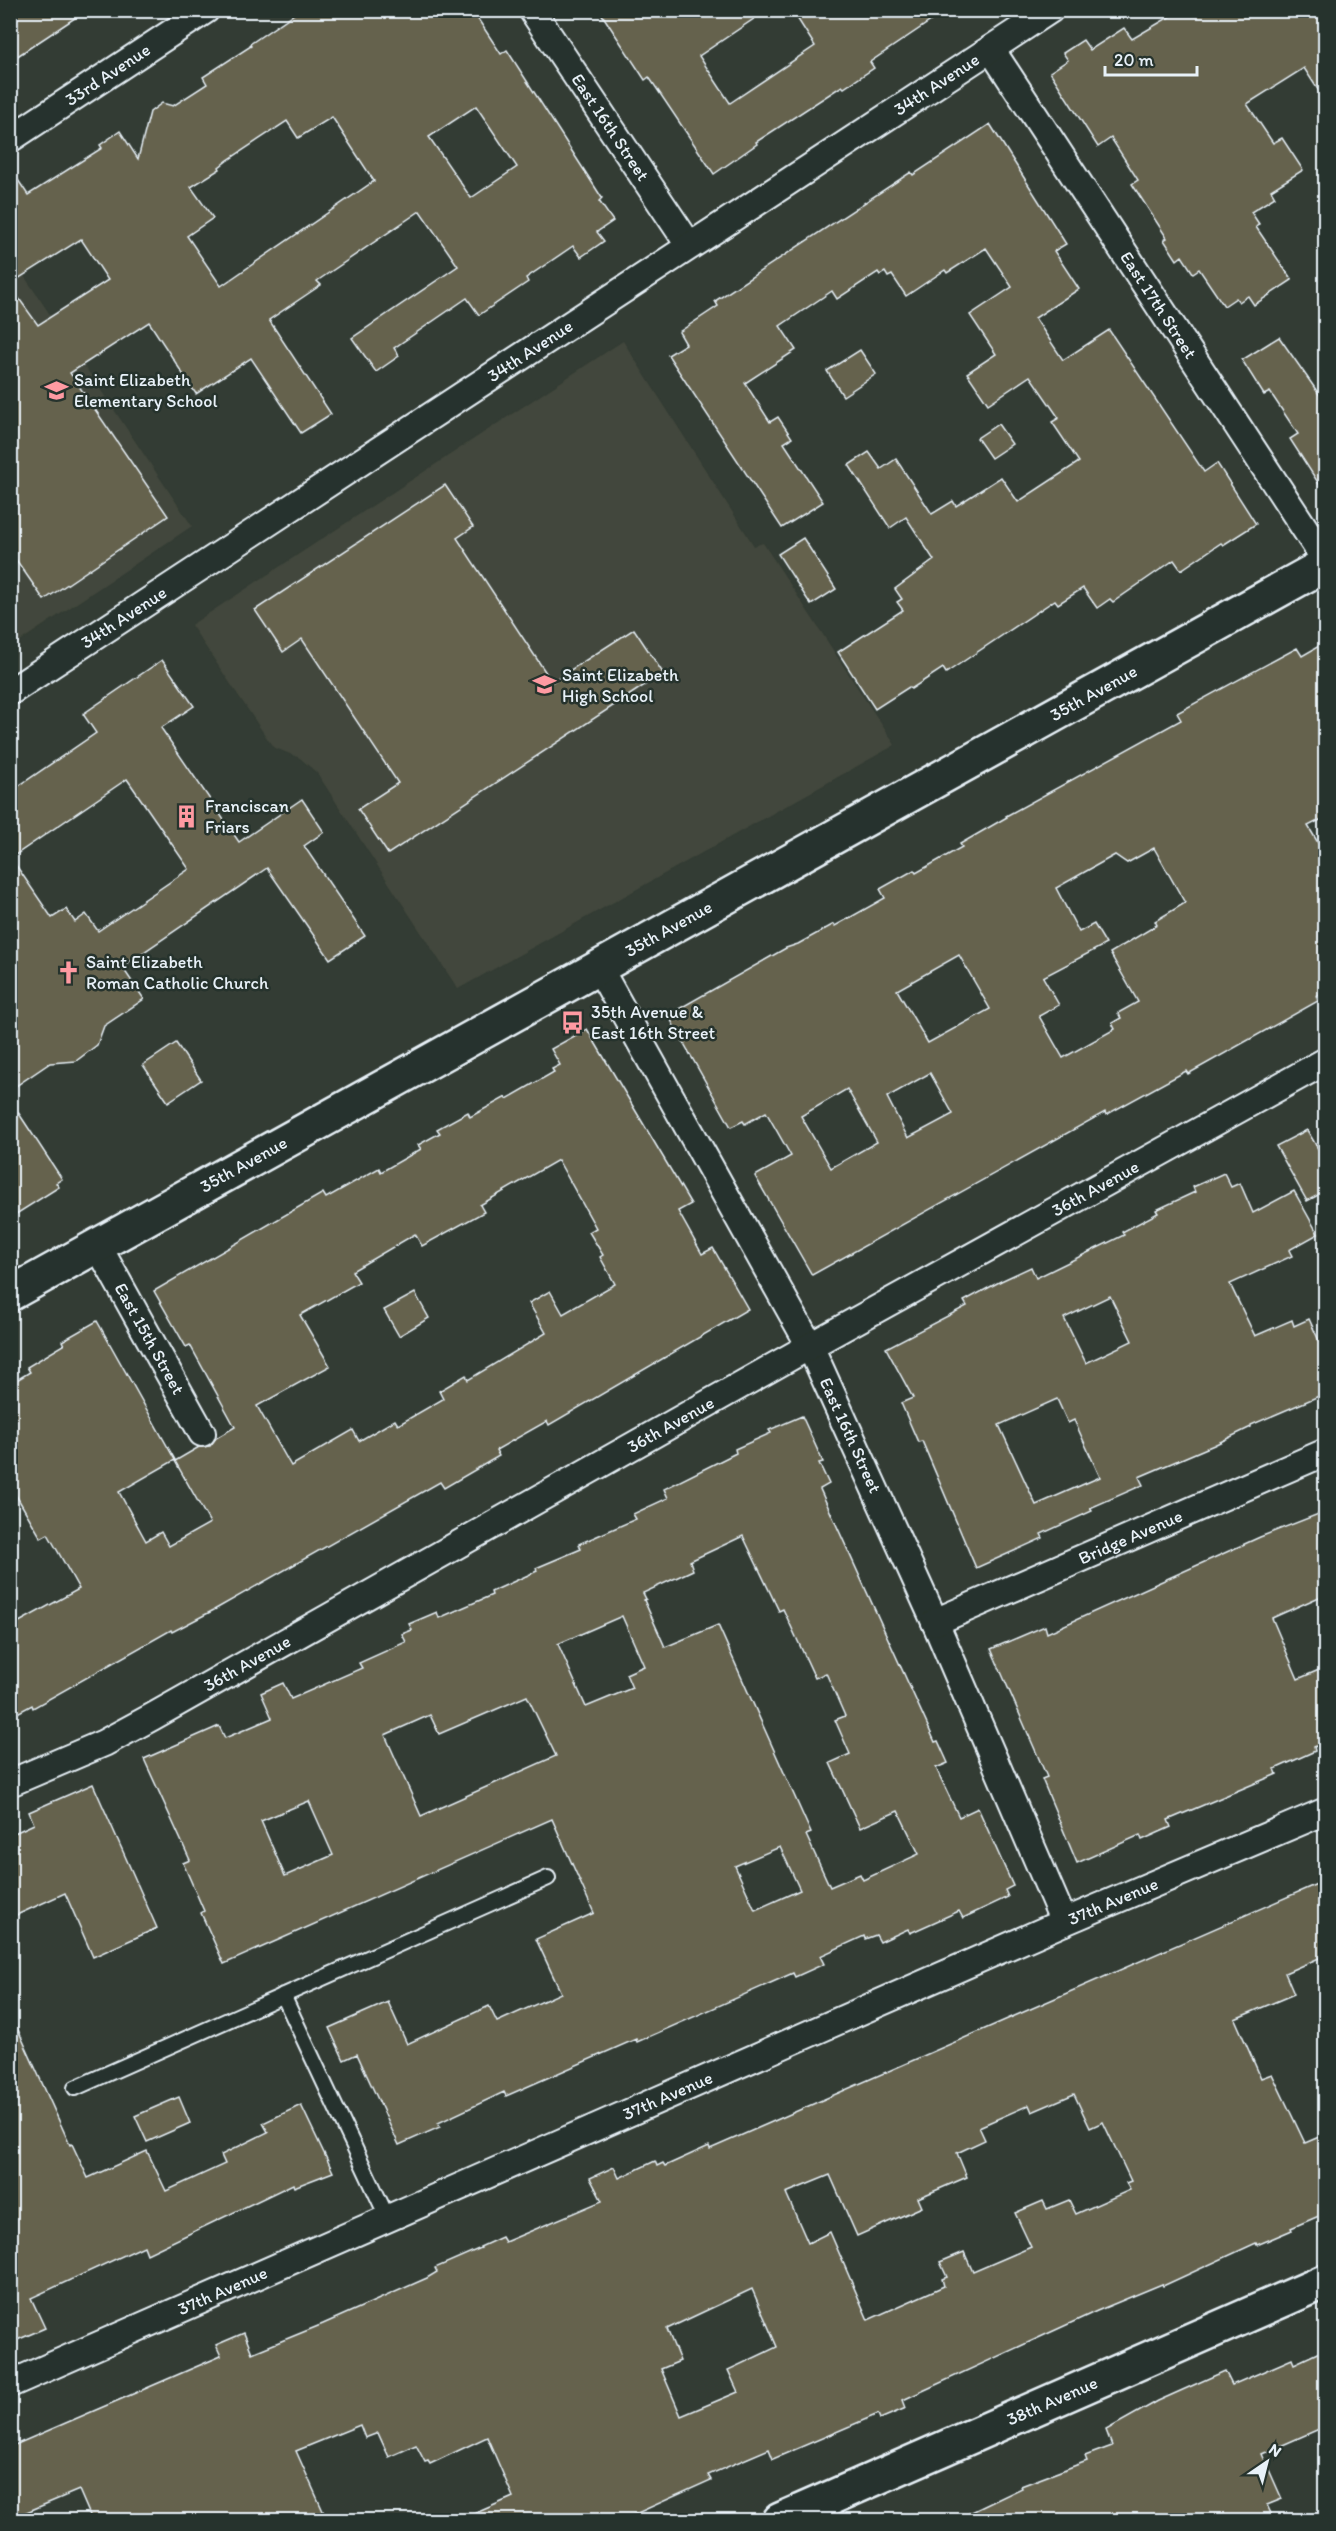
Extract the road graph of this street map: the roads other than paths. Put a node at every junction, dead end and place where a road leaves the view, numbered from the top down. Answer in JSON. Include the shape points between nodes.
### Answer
{"nodes":[{"id":1,"x":206,"y":10,"type":"edge"},
{"id":2,"x":532,"y":10,"type":"edge"},
{"id":3,"x":1050,"y":10,"type":"edge"},
{"id":4,"x":991,"y":49,"type":"junction"},
{"id":5,"x":10,"y":139,"type":"edge"},
{"id":6,"x":689,"y":245,"type":"junction"},
{"id":7,"x":1326,"y":562,"type":"edge"},
{"id":8,"x":10,"y":692,"type":"edge"},
{"id":9,"x":598,"y":968,"type":"junction"},
{"id":10,"x":1326,"y":1061,"type":"edge"},
{"id":11,"x":98,"y":1246,"type":"junction"},
{"id":12,"x":10,"y":1294,"type":"edge"},
{"id":13,"x":810,"y":1346,"type":"junction"},
{"id":14,"x":202,"y":1433,"type":"dead end"},
{"id":15,"x":1326,"y":1452,"type":"edge"},
{"id":16,"x":935,"y":1622,"type":"junction"},
{"id":17,"x":10,"y":1783,"type":"edge"},
{"id":18,"x":1326,"y":1811,"type":"edge"},
{"id":19,"x":548,"y":1878,"type":"dead end"},
{"id":20,"x":1064,"y":1922,"type":"junction"},
{"id":21,"x":284,"y":1995,"type":"junction"},
{"id":22,"x":75,"y":2088,"type":"dead end"},
{"id":23,"x":388,"y":2219,"type":"junction"},
{"id":24,"x":1326,"y":2281,"type":"edge"},
{"id":25,"x":10,"y":2384,"type":"edge"},
{"id":26,"x":780,"y":2520,"type":"edge"}],
"edges":[{"from":1,"to":5,"type":"street","name":"33rd Avenue"},
{"from":2,"to":6,"type":"street","name":"East 16th Street"},
{"from":3,"to":4,"type":"street","name":"34th Avenue"},
{"from":4,"to":6,"type":"street","name":"34th Avenue"},
{"from":4,"to":7,"type":"street","name":"East 17th Street"},
{"from":6,"to":8,"type":"street","name":"34th Avenue"},
{"from":7,"to":9,"type":"main road","name":"35th Avenue"},
{"from":9,"to":11,"type":"main road","name":"35th Avenue"},
{"from":9,"to":13,"type":"street","name":"East 16th Street"},
{"from":10,"to":13,"type":"street","name":"36th Avenue"},
{"from":11,"to":12,"type":"main road","name":"35th Avenue"},
{"from":11,"to":14,"type":"street","name":"East 15th Street"},
{"from":13,"to":16,"type":"street","name":"East 16th Street"},
{"from":13,"to":17,"type":"street","name":"36th Avenue","via":[[152,1717],[104,1743]]},
{"from":15,"to":16,"type":"street","name":"Bridge Avenue"},
{"from":16,"to":20,"type":"street","name":"East 16th Street"},
{"from":18,"to":20,"type":"street","name":"37th Avenue"},
{"from":19,"to":21,"type":"lane"},
{"from":20,"to":23,"type":"street","name":"37th Avenue"},
{"from":21,"to":22,"type":"lane"},
{"from":21,"to":23,"type":"lane"},
{"from":23,"to":25,"type":"street","name":"37th Avenue"},
{"from":24,"to":26,"type":"main road","name":"38th Avenue"}]}
